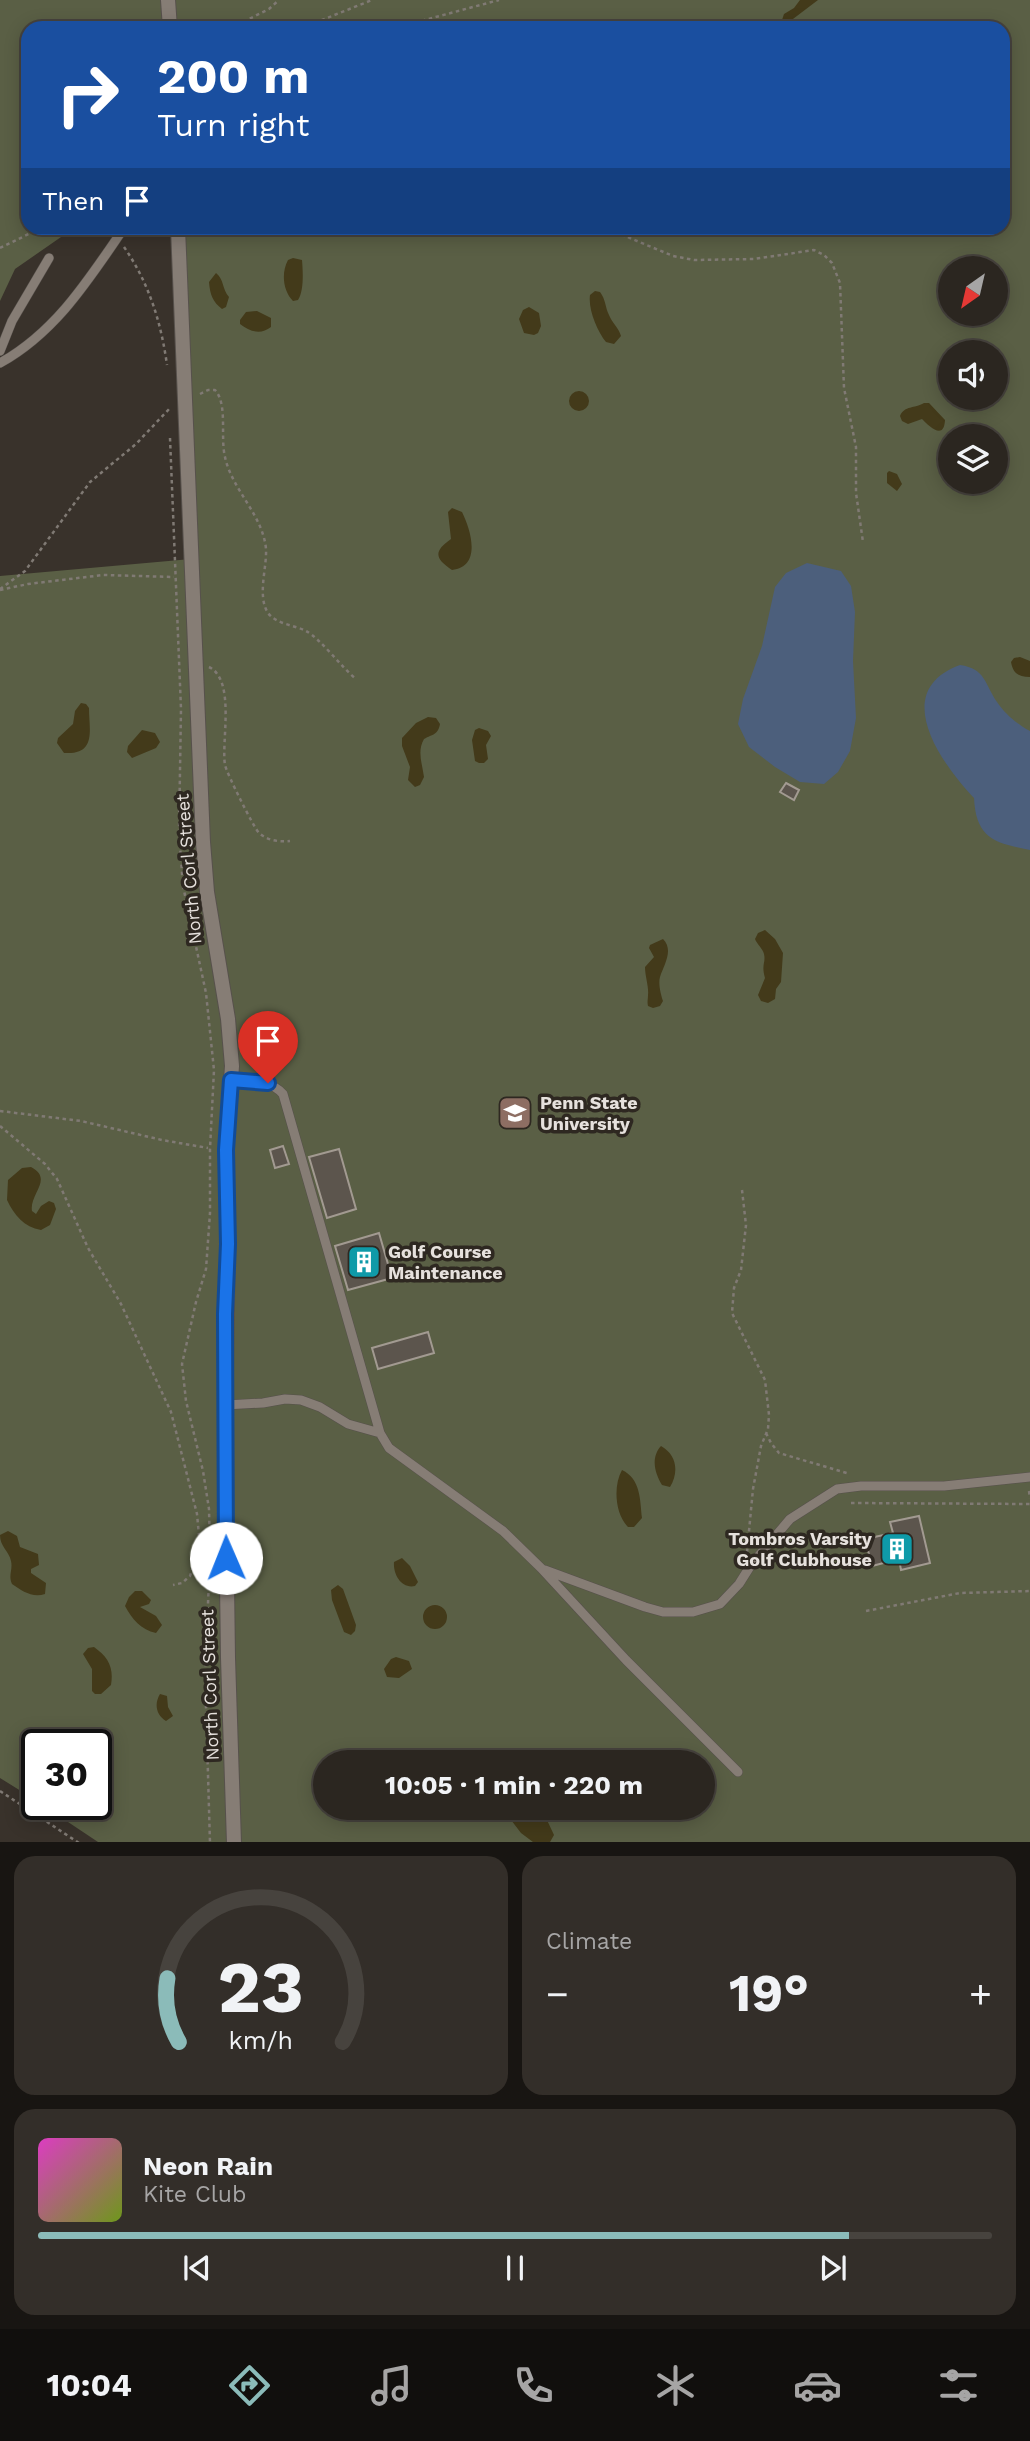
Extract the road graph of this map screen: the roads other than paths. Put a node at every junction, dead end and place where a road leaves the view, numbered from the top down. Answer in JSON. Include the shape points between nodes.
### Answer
{"nodes":[{"id":1,"x":168,"y":0,"type":"edge"},
{"id":2,"x":170,"y":21,"type":"edge"},
{"id":3,"x":119,"y":235,"type":"edge"},
{"id":4,"x":178,"y":235,"type":"edge"},
{"id":5,"x":49,"y":258,"type":"dead end"},
{"id":6,"x":0,"y":351,"type":"edge"},
{"id":7,"x":0,"y":363,"type":"edge"},
{"id":8,"x":231,"y":1080,"type":"junction"},
{"id":9,"x":225,"y":1405,"type":"junction"},
{"id":10,"x":380,"y":1433,"type":"junction"},
{"id":11,"x":1030,"y":1477,"type":"edge"},
{"id":12,"x":541,"y":1568,"type":"junction"},
{"id":13,"x":738,"y":1772,"type":"dead end"},
{"id":14,"x":234,"y":1842,"type":"edge"}],
"edges":[{"from":1,"to":2,"type":"street"},
{"from":3,"to":7,"type":"lane","via":[[59,316]]},
{"from":4,"to":8,"type":"street","name":"North Corl Street","via":[[206,892],[228,1019]]},
{"from":5,"to":6,"type":"lane"},
{"from":8,"to":9,"type":"street","name":"North Corl Street","via":[[226,1150]]},
{"from":8,"to":10,"type":"lane","via":[[277,1087],[287,1105]]},
{"from":9,"to":10,"type":"lane","via":[[301,1400],[348,1424]]},
{"from":9,"to":14,"type":"street","name":"North Corl Street"},
{"from":10,"to":12,"type":"lane","via":[[397,1455],[494,1524]]},
{"from":11,"to":12,"type":"lane","via":[[944,1486],[837,1489],[790,1519],[739,1584],[720,1604],[708,1609],[680,1613],[645,1608]]},
{"from":12,"to":13,"type":"lane"}]}
